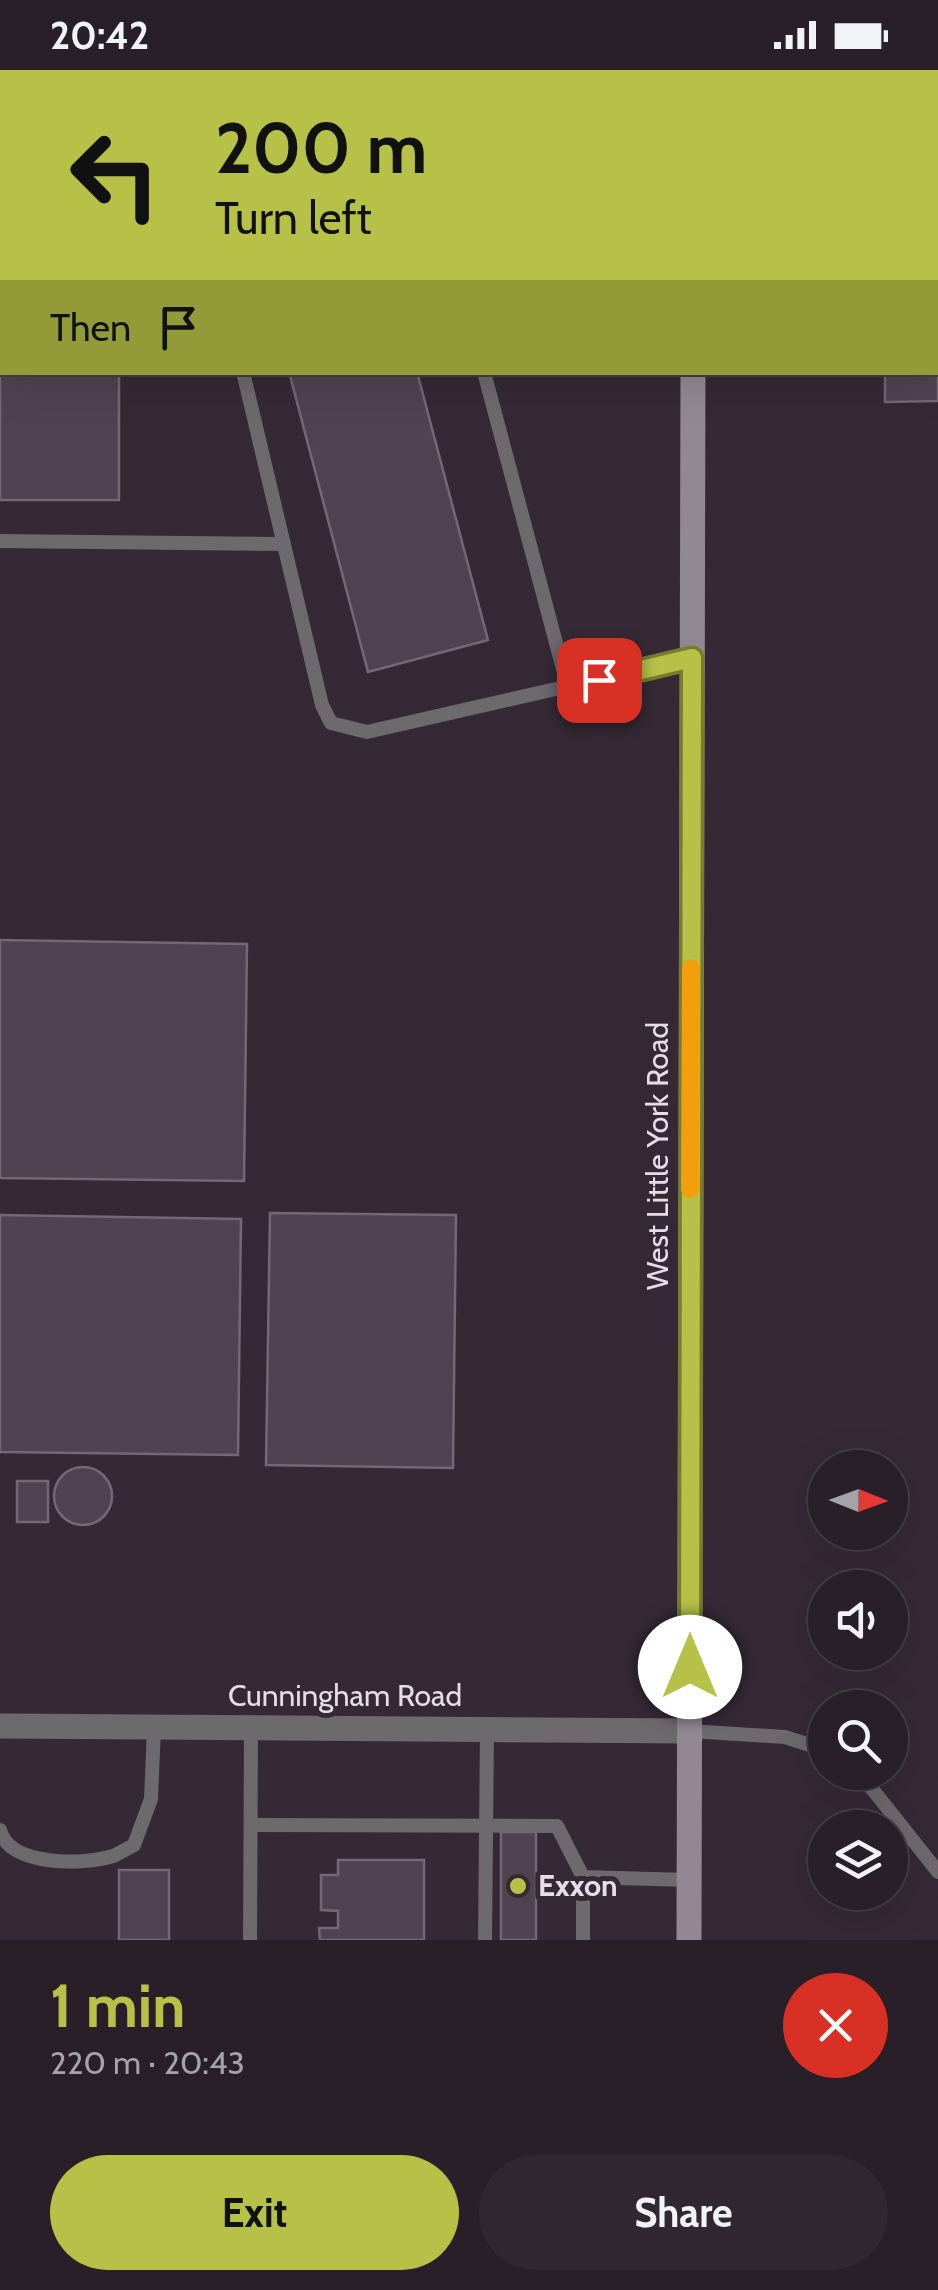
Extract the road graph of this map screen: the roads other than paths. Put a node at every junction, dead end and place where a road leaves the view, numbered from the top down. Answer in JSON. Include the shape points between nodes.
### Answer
{"nodes":[{"id":1,"x":244,"y":375,"type":"edge"},
{"id":2,"x":485,"y":375,"type":"edge"},
{"id":3,"x":693,"y":375,"type":"edge"},
{"id":4,"x":0,"y":541,"type":"edge"},
{"id":5,"x":284,"y":544,"type":"junction"},
{"id":6,"x":692,"y":658,"type":"junction"},
{"id":7,"x":568,"y":688,"type":"junction"},
{"id":8,"x":0,"y":1726,"type":"edge"},
{"id":9,"x":154,"y":1728,"type":"junction"},
{"id":10,"x":251,"y":1728,"type":"junction"},
{"id":11,"x":487,"y":1730,"type":"junction"},
{"id":12,"x":690,"y":1731,"type":"junction"},
{"id":13,"x":808,"y":1745,"type":"edge"},
{"id":14,"x":873,"y":1790,"type":"edge"},
{"id":15,"x":251,"y":1825,"type":"junction"},
{"id":16,"x":486,"y":1825,"type":"junction"},
{"id":17,"x":0,"y":1830,"type":"edge"},
{"id":18,"x":938,"y":1872,"type":"edge"},
{"id":19,"x":584,"y":1877,"type":"junction"},
{"id":20,"x":689,"y":1880,"type":"junction"},
{"id":21,"x":250,"y":1940,"type":"edge"},
{"id":22,"x":485,"y":1940,"type":"edge"},
{"id":23,"x":583,"y":1940,"type":"edge"},
{"id":24,"x":689,"y":1940,"type":"edge"}],
"edges":[{"from":1,"to":5,"type":"lane"},
{"from":2,"to":7,"type":"lane"},
{"from":3,"to":6,"type":"main road","name":"West Little York Road"},
{"from":4,"to":5,"type":"lane"},
{"from":5,"to":7,"type":"lane","via":[[330,723],[367,732]]},
{"from":6,"to":7,"type":"lane"},
{"from":6,"to":12,"type":"main road","name":"West Little York Road"},
{"from":8,"to":9,"type":"street","name":"Cunningham Road"},
{"from":9,"to":10,"type":"street","name":"Cunningham Road"},
{"from":9,"to":17,"type":"lane","via":[[151,1798],[134,1845],[113,1856],[37,1859],[16,1852]]},
{"from":10,"to":11,"type":"street","name":"Cunningham Road"},
{"from":10,"to":15,"type":"lane"},
{"from":11,"to":12,"type":"street","name":"Cunningham Road"},
{"from":11,"to":16,"type":"lane"},
{"from":12,"to":13,"type":"lane"},
{"from":12,"to":20,"type":"main road","name":"West Little York Road"},
{"from":14,"to":18,"type":"lane"},
{"from":15,"to":16,"type":"lane"},
{"from":15,"to":21,"type":"lane"},
{"from":16,"to":19,"type":"lane","via":[[557,1826]]},
{"from":16,"to":22,"type":"lane"},
{"from":19,"to":20,"type":"lane"},
{"from":19,"to":23,"type":"lane"},
{"from":20,"to":24,"type":"main road","name":"West Little York Road"}]}
